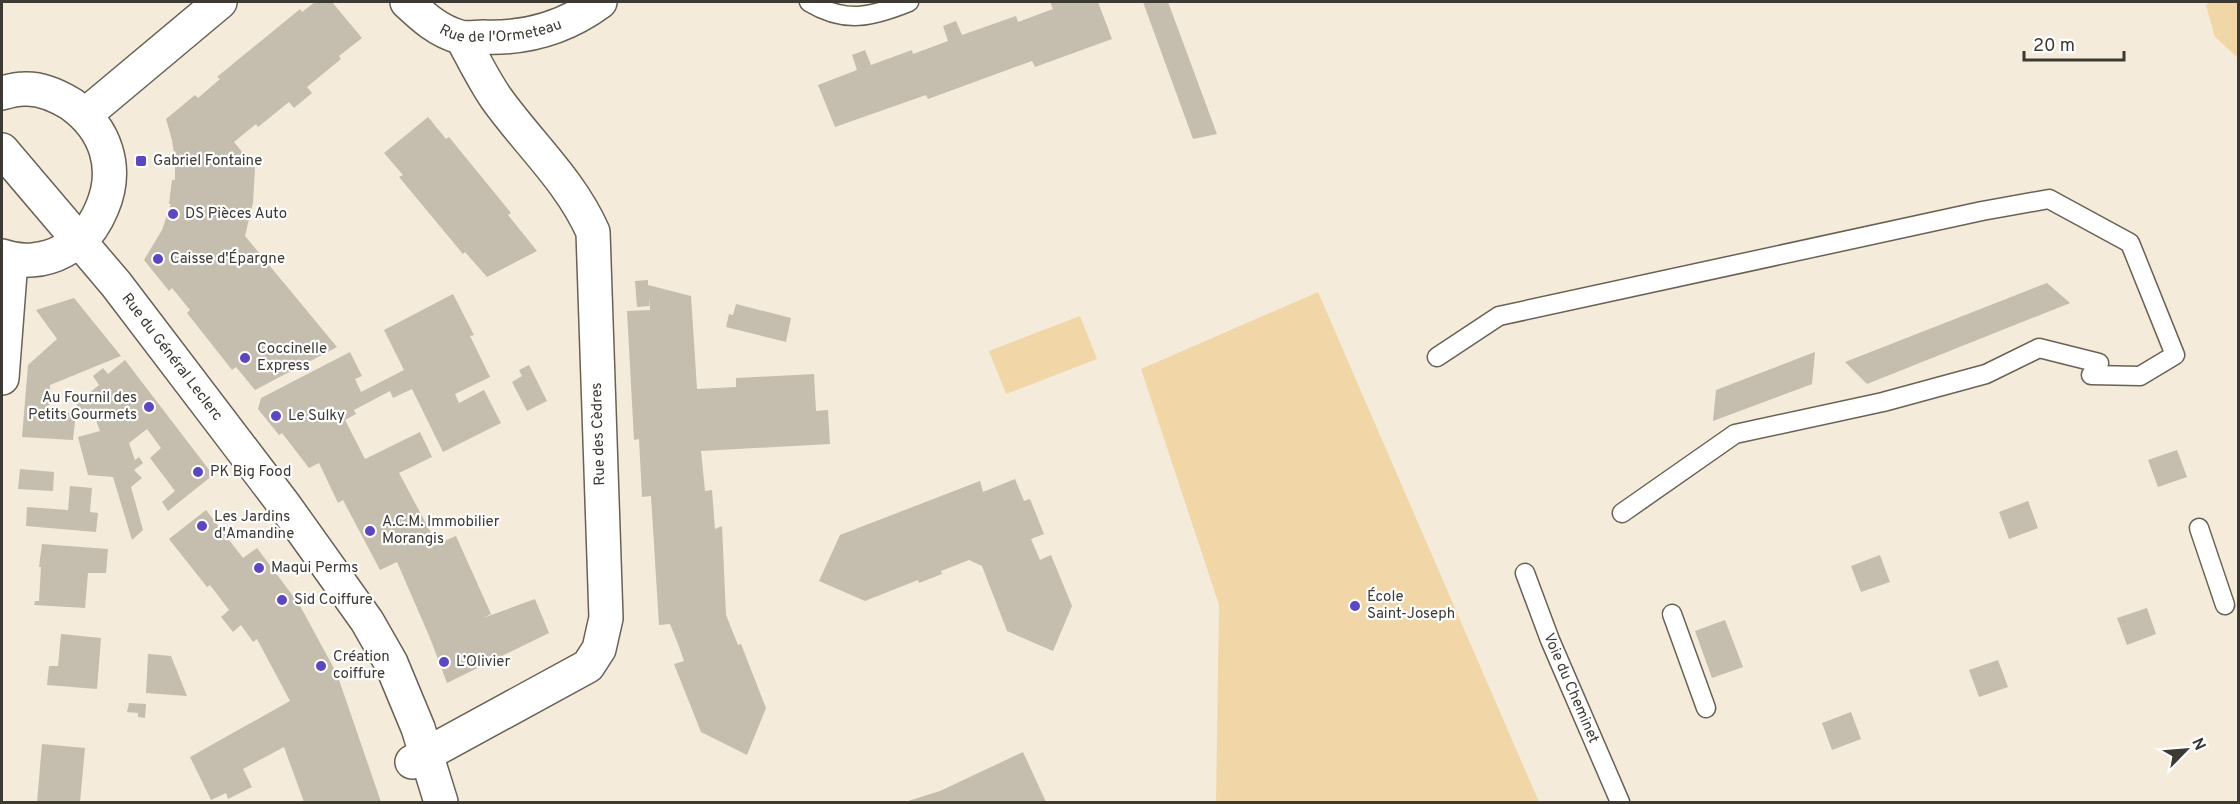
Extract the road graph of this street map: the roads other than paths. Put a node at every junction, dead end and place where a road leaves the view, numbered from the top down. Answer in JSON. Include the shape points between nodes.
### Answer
{"nodes":[{"id":1,"x":220,"y":2,"type":"edge"},
{"id":2,"x":407,"y":2,"type":"edge"},
{"id":3,"x":600,"y":2,"type":"edge"},
{"id":4,"x":809,"y":2,"type":"edge"},
{"id":5,"x":909,"y":2,"type":"edge"},
{"id":6,"x":462,"y":38,"type":"junction"},
{"id":7,"x":2,"y":93,"type":"edge"},
{"id":8,"x":86,"y":115,"type":"junction"},
{"id":9,"x":2,"y":150,"type":"edge"},
{"id":10,"x":80,"y":241,"type":"junction"},
{"id":11,"x":6,"y":258,"type":"edge"},
{"id":12,"x":1437,"y":357,"type":"dead end"},
{"id":13,"x":2,"y":378,"type":"edge"},
{"id":14,"x":1622,"y":513,"type":"dead end"},
{"id":15,"x":2199,"y":528,"type":"dead end"},
{"id":16,"x":1524,"y":573,"type":"dead end"},
{"id":17,"x":2224,"y":605,"type":"dead end"},
{"id":18,"x":1672,"y":614,"type":"dead end"},
{"id":19,"x":1706,"y":708,"type":"dead end"},
{"id":20,"x":420,"y":758,"type":"junction"},
{"id":21,"x":422,"y":802,"type":"edge"},
{"id":22,"x":441,"y":802,"type":"edge"},
{"id":23,"x":1620,"y":802,"type":"edge"}],
"edges":[{"from":1,"to":8,"type":"street"},
{"from":2,"to":6,"type":"street","name":"Rue de l'Ormeteau","via":[[431,25]]},
{"from":3,"to":6,"type":"street","name":"Rue de l'Ormeteau","via":[[549,29],[500,38]]},
{"from":4,"to":5,"type":"lane","via":[[823,10],[857,17]]},
{"from":6,"to":20,"type":"street","name":"Rue des Cèdres","via":[[496,97],[584,210],[593,232],[606,618],[599,649],[588,666]]},
{"from":7,"to":8,"type":"street","via":[[25,88],[58,96]]},
{"from":8,"to":10,"type":"street","via":[[102,138],[110,166],[108,194],[97,221]]},
{"from":9,"to":10,"type":"street","name":"Rue du Général Leclerc"},
{"from":10,"to":11,"type":"street","via":[[55,255],[29,261]]},
{"from":10,"to":20,"type":"street","name":"Rue du Général Leclerc","via":[[333,574],[399,728]]},
{"from":11,"to":13,"type":"street"},
{"from":12,"to":14,"type":"lane","via":[[1499,315],[2049,199],[2130,243],[2175,355],[2140,376],[2095,369],[2039,348],[1986,374],[1883,402],[1735,434]]},
{"from":15,"to":17,"type":"lane"},
{"from":16,"to":23,"type":"lane","name":"Voie du Cheminet"},
{"from":18,"to":19,"type":"lane"},
{"from":20,"to":21,"type":"street","name":"Rue du Général Leclerc"},
{"from":20,"to":22,"type":"street","name":"Rue du Général Leclerc"}]}
